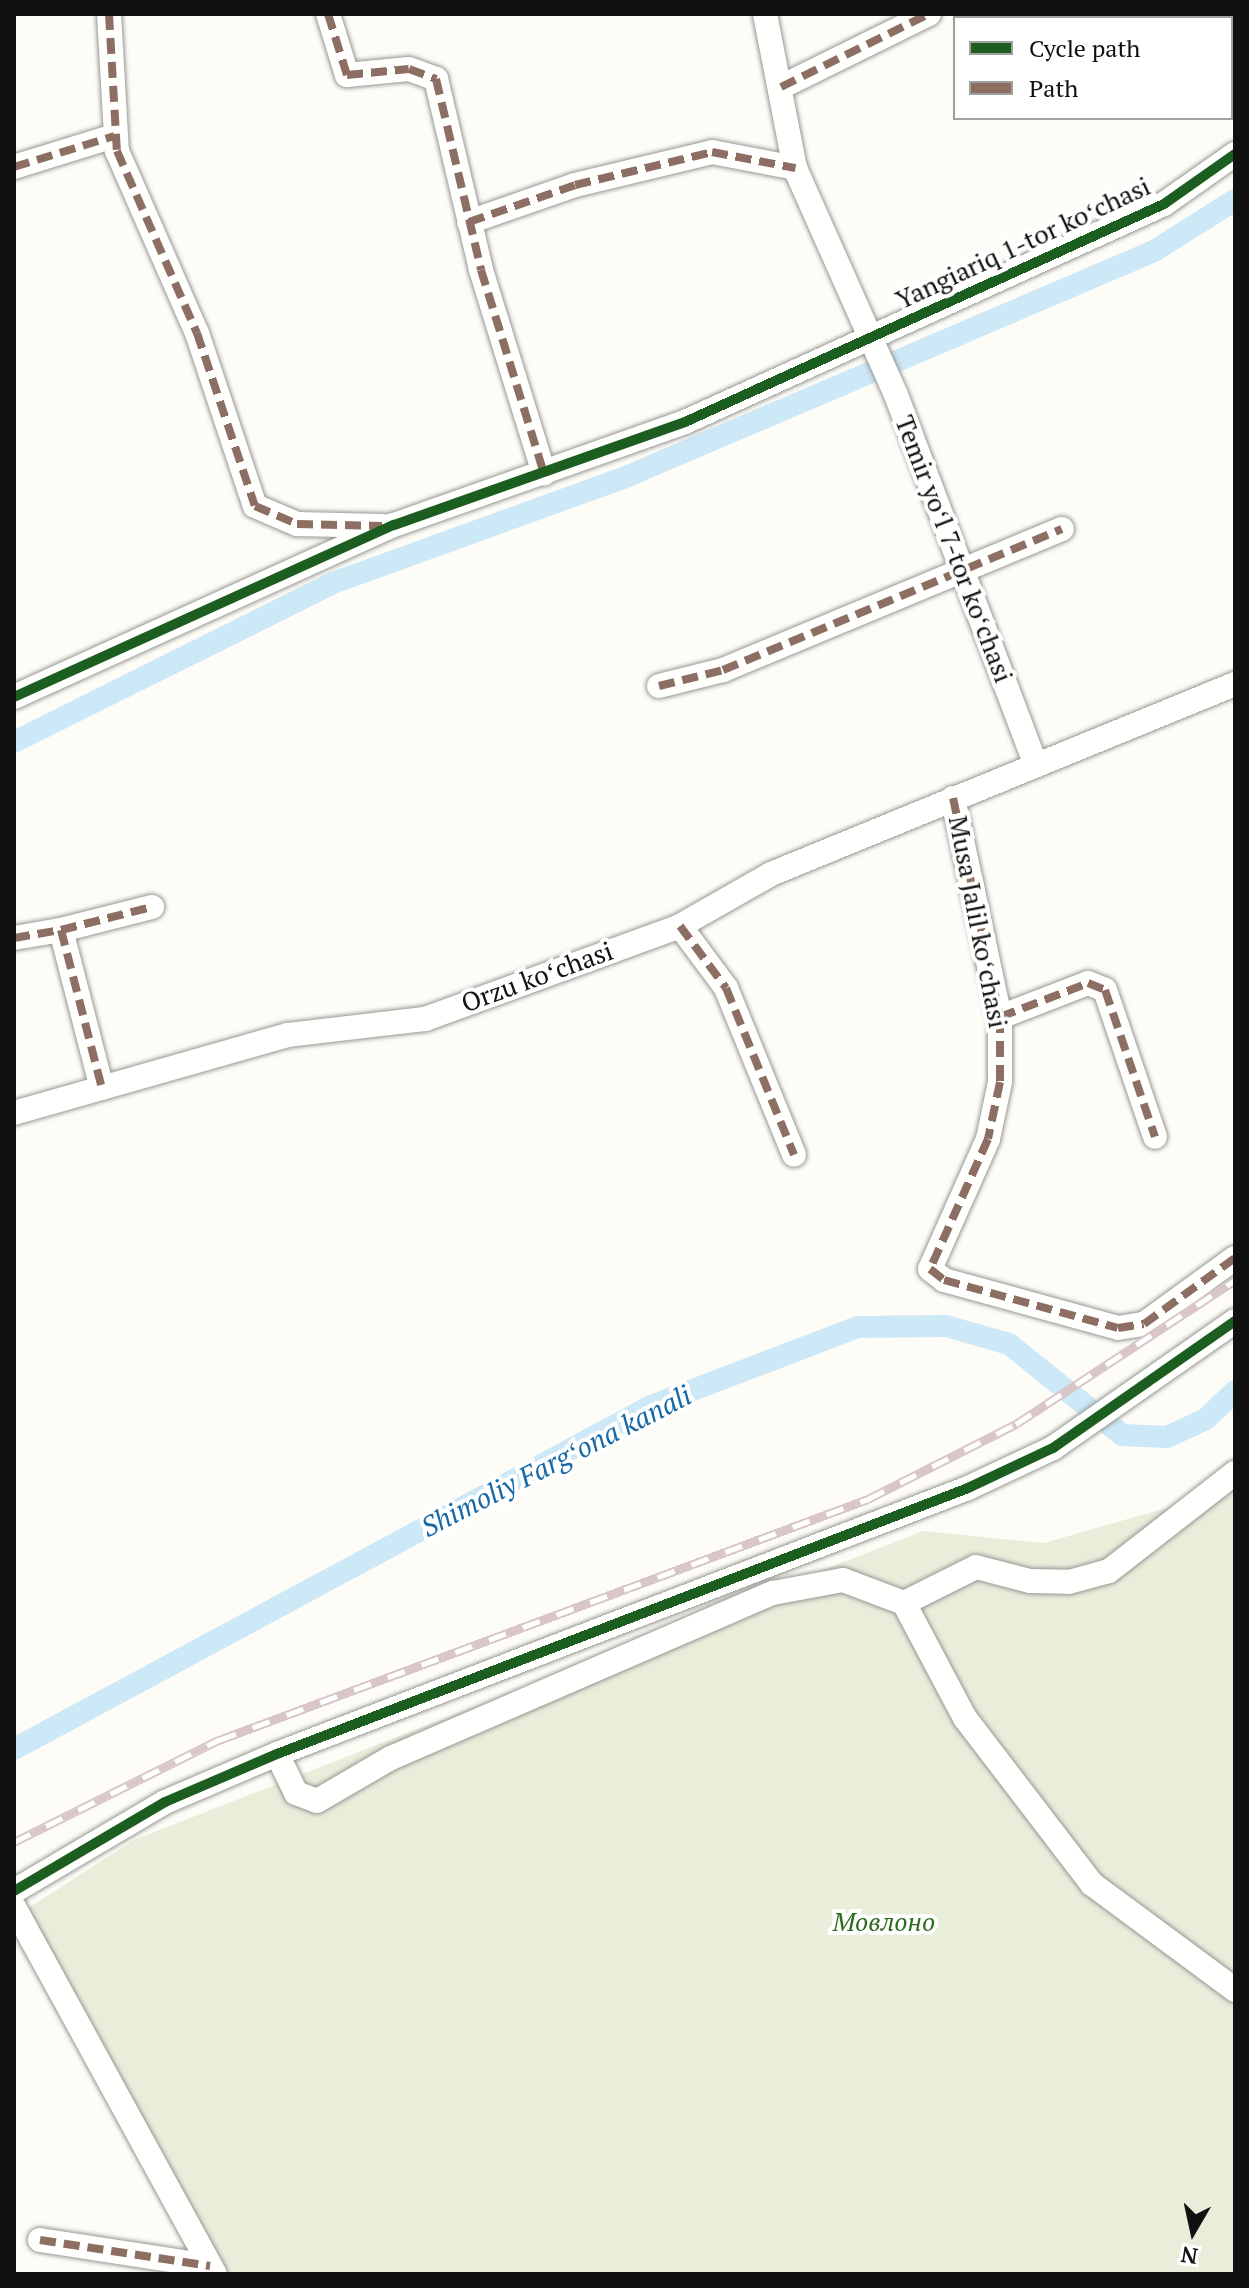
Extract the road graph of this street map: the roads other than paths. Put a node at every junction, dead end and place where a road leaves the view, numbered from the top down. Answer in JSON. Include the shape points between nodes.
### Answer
{"nodes":[{"id":1,"x":109,"y":14,"type":"edge"},
{"id":2,"x":328,"y":14,"type":"edge"},
{"id":3,"x":765,"y":14,"type":"edge"},
{"id":4,"x":929,"y":14,"type":"edge"},
{"id":5,"x":781,"y":87,"type":"junction"},
{"id":6,"x":114,"y":136,"type":"junction"},
{"id":7,"x":1235,"y":154,"type":"edge"},
{"id":8,"x":14,"y":167,"type":"edge"},
{"id":9,"x":795,"y":168,"type":"junction"},
{"id":10,"x":469,"y":222,"type":"junction"},
{"id":11,"x":865,"y":339,"type":"junction"},
{"id":12,"x":544,"y":473,"type":"junction"},
{"id":13,"x":394,"y":525,"type":"junction"},
{"id":14,"x":1062,"y":529,"type":"dead end"},
{"id":15,"x":962,"y":571,"type":"junction"},
{"id":16,"x":1235,"y":684,"type":"edge"},
{"id":17,"x":659,"y":686,"type":"dead end"},
{"id":18,"x":14,"y":697,"type":"edge"},
{"id":19,"x":1035,"y":763,"type":"junction"},
{"id":20,"x":953,"y":798,"type":"junction"},
{"id":21,"x":152,"y":907,"type":"dead end"},
{"id":22,"x":680,"y":926,"type":"junction"},
{"id":23,"x":61,"y":930,"type":"junction"},
{"id":24,"x":14,"y":938,"type":"edge"},
{"id":25,"x":1000,"y":1017,"type":"junction"},
{"id":26,"x":102,"y":1088,"type":"junction"},
{"id":27,"x":14,"y":1113,"type":"edge"},
{"id":28,"x":1155,"y":1137,"type":"dead end"},
{"id":29,"x":794,"y":1155,"type":"dead end"},
{"id":30,"x":1235,"y":1258,"type":"edge"},
{"id":31,"x":1235,"y":1321,"type":"edge"},
{"id":32,"x":1235,"y":1473,"type":"edge"},
{"id":33,"x":904,"y":1603,"type":"junction"},
{"id":34,"x":277,"y":1754,"type":"junction"},
{"id":35,"x":14,"y":1891,"type":"edge"},
{"id":36,"x":14,"y":1907,"type":"edge"},
{"id":37,"x":1235,"y":1990,"type":"edge"},
{"id":38,"x":40,"y":2240,"type":"dead end"},
{"id":39,"x":212,"y":2270,"type":"edge"}],
"edges":[{"from":1,"to":6,"type":"street"},
{"from":2,"to":10,"type":"street","via":[[347,75],[409,69],[436,79]]},
{"from":3,"to":5,"type":"street","name":"Temir yoʻl 7-tor koʻchasi"},
{"from":4,"to":5,"type":"street"},
{"from":5,"to":9,"type":"street","name":"Temir yoʻl 7-tor koʻchasi"},
{"from":6,"to":8,"type":"street"},
{"from":6,"to":13,"type":"street","via":[[197,333],[255,506],[297,524]]},
{"from":7,"to":11,"type":"street","name":"Yangiariq 1-tor koʻchasi","via":[[1164,204]]},
{"from":9,"to":10,"type":"street","via":[[712,152],[575,185]]},
{"from":9,"to":11,"type":"street","name":"Temir yoʻl 7-tor koʻchasi"},
{"from":10,"to":12,"type":"street"},
{"from":11,"to":12,"type":"street","name":"Yangiariq 1-tor koʻchasi","via":[[685,422]]},
{"from":11,"to":15,"type":"street","name":"Temir yoʻl 7-tor koʻchasi","via":[[896,395]]},
{"from":12,"to":13,"type":"street","name":"Yangiariq 1-tor koʻchasi"},
{"from":13,"to":18,"type":"street"},
{"from":14,"to":15,"type":"street"},
{"from":15,"to":17,"type":"street","via":[[723,670]]},
{"from":15,"to":19,"type":"street","name":"Temir yoʻl 7-tor koʻchasi"},
{"from":16,"to":19,"type":"street","name":"Orzu koʻchasi"},
{"from":19,"to":20,"type":"street","name":"Orzu koʻchasi"},
{"from":20,"to":22,"type":"street","name":"Orzu koʻchasi","via":[[771,874]]},
{"from":20,"to":25,"type":"street","name":"Musa Jalil koʻchasi"},
{"from":21,"to":23,"type":"street"},
{"from":22,"to":26,"type":"street","name":"Orzu koʻchasi","via":[[425,1019],[288,1035]]},
{"from":22,"to":29,"type":"street","via":[[726,988]]},
{"from":23,"to":24,"type":"street"},
{"from":23,"to":26,"type":"street"},
{"from":25,"to":28,"type":"street","via":[[1088,983],[1105,990]]},
{"from":25,"to":30,"type":"street","name":"Musa Jalil koʻchasi","via":[[1000,1082],[988,1139],[930,1259],[936,1277],[1118,1328],[1144,1324]]},
{"from":26,"to":27,"type":"street","name":"Orzu koʻchasi"},
{"from":31,"to":34,"type":"street","via":[[1053,1448],[760,1574]]},
{"from":32,"to":33,"type":"street","via":[[1109,1571],[1069,1582],[1030,1581],[976,1567]]},
{"from":33,"to":34,"type":"street","via":[[843,1580],[785,1589],[391,1758],[317,1801],[296,1793]]},
{"from":33,"to":37,"type":"street","via":[[965,1718],[1092,1884]]},
{"from":34,"to":35,"type":"street","via":[[165,1802]]},
{"from":36,"to":39,"type":"street"},
{"from":38,"to":39,"type":"street"}]}
